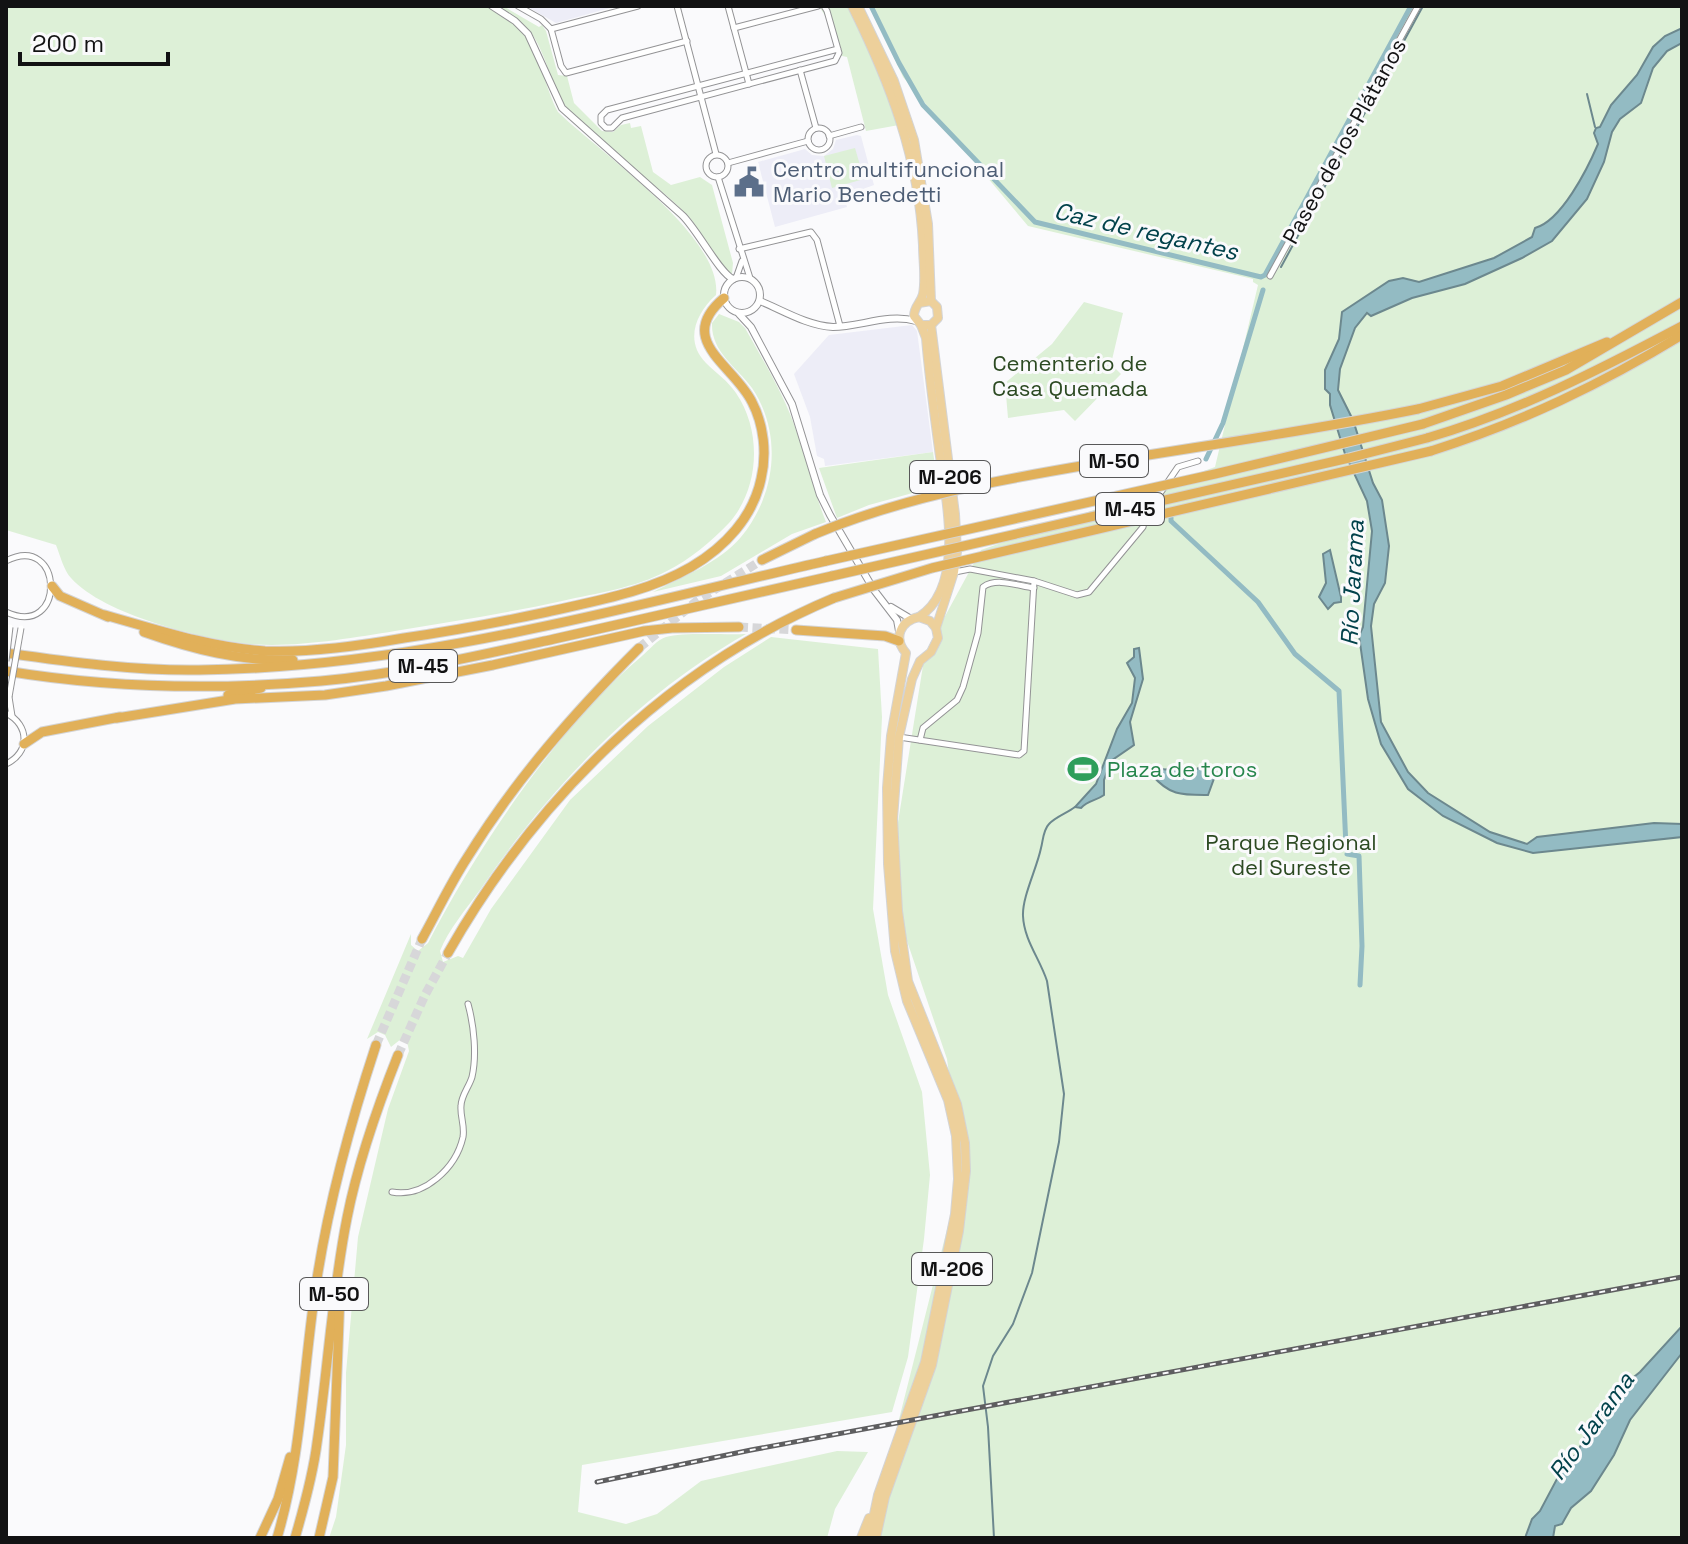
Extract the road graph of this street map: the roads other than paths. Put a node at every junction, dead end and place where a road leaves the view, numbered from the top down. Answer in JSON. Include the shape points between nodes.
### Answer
{"nodes":[{"id":1,"x":492,"y":6,"type":"edge"},
{"id":2,"x":518,"y":6,"type":"edge"},
{"id":3,"x":638,"y":6,"type":"edge"},
{"id":4,"x":677,"y":6,"type":"edge"},
{"id":5,"x":728,"y":6,"type":"edge"},
{"id":6,"x":821,"y":6,"type":"edge"},
{"id":7,"x":852,"y":6,"type":"edge"},
{"id":8,"x":858,"y":6,"type":"edge"},
{"id":9,"x":1418,"y":6,"type":"edge"},
{"id":10,"x":627,"y":7,"type":"edge"},
{"id":11,"x":734,"y":28,"type":"junction"},
{"id":12,"x":551,"y":29,"type":"junction"},
{"id":13,"x":687,"y":41,"type":"junction"},
{"id":14,"x":838,"y":49,"type":"junction"},
{"id":15,"x":800,"y":70,"type":"junction"},
{"id":16,"x":746,"y":73,"type":"junction"},
{"id":17,"x":749,"y":84,"type":"junction"},
{"id":18,"x":699,"y":86,"type":"junction"},
{"id":19,"x":701,"y":97,"type":"junction"},
{"id":20,"x":861,"y":127,"type":"dead end"},
{"id":21,"x":816,"y":128,"type":"junction"},
{"id":22,"x":829,"y":136,"type":"junction"},
{"id":23,"x":808,"y":141,"type":"junction"},
{"id":24,"x":716,"y":154,"type":"junction"},
{"id":25,"x":728,"y":163,"type":"junction"},
{"id":26,"x":720,"y":176,"type":"junction"},
{"id":27,"x":739,"y":249,"type":"junction"},
{"id":28,"x":714,"y":258,"type":"junction"},
{"id":29,"x":742,"y":260,"type":"junction"},
{"id":30,"x":1270,"y":276,"type":"dead end"},
{"id":31,"x":734,"y":278,"type":"junction"},
{"id":32,"x":750,"y":278,"type":"junction"},
{"id":33,"x":724,"y":293,"type":"junction"},
{"id":34,"x":760,"y":301,"type":"junction"},
{"id":35,"x":931,"y":301,"type":"junction"},
{"id":36,"x":1682,"y":302,"type":"edge"},
{"id":37,"x":916,"y":306,"type":"junction"},
{"id":38,"x":749,"y":312,"type":"junction"},
{"id":39,"x":739,"y":314,"type":"junction"},
{"id":40,"x":896,"y":318,"type":"junction"},
{"id":41,"x":918,"y":323,"type":"junction"},
{"id":42,"x":931,"y":325,"type":"junction"},
{"id":43,"x":840,"y":326,"type":"junction"},
{"id":44,"x":1682,"y":326,"type":"edge"},
{"id":45,"x":751,"y":327,"type":"junction"},
{"id":46,"x":1629,"y":333,"type":"junction"},
{"id":47,"x":1682,"y":335,"type":"edge"},
{"id":48,"x":1198,"y":461,"type":"dead end"},
{"id":49,"x":957,"y":552,"type":"junction"},
{"id":50,"x":762,"y":560,"type":"tunnel mouth"},
{"id":51,"x":6,"y":561,"type":"edge"},
{"id":52,"x":970,"y":569,"type":"junction"},
{"id":53,"x":954,"y":572,"type":"junction"},
{"id":54,"x":1034,"y":585,"type":"junction"},
{"id":55,"x":52,"y":586,"type":"junction"},
{"id":56,"x":888,"y":605,"type":"junction"},
{"id":57,"x":6,"y":612,"type":"edge"},
{"id":58,"x":29,"y":615,"type":"junction"},
{"id":59,"x":105,"y":615,"type":"junction"},
{"id":60,"x":915,"y":618,"type":"junction"},
{"id":61,"x":739,"y":627,"type":"tunnel mouth"},
{"id":62,"x":936,"y":628,"type":"junction"},
{"id":63,"x":796,"y":630,"type":"tunnel mouth"},
{"id":64,"x":899,"y":636,"type":"junction"},
{"id":65,"x":639,"y":648,"type":"tunnel mouth"},
{"id":66,"x":6,"y":653,"type":"edge"},
{"id":67,"x":906,"y":653,"type":"junction"},
{"id":68,"x":923,"y":657,"type":"junction"},
{"id":69,"x":6,"y":661,"type":"edge"},
{"id":70,"x":324,"y":663,"type":"junction"},
{"id":71,"x":6,"y":671,"type":"edge"},
{"id":72,"x":271,"y":684,"type":"junction"},
{"id":73,"x":6,"y":713,"type":"edge"},
{"id":74,"x":13,"y":717,"type":"junction"},
{"id":75,"x":117,"y":718,"type":"junction"},
{"id":76,"x":899,"y":737,"type":"junction"},
{"id":77,"x":920,"y":740,"type":"junction"},
{"id":78,"x":24,"y":744,"type":"junction"},
{"id":79,"x":6,"y":764,"type":"edge"},
{"id":80,"x":422,"y":939,"type":"tunnel mouth"},
{"id":81,"x":448,"y":953,"type":"tunnel mouth"},
{"id":82,"x":468,"y":1004,"type":"dead end"},
{"id":83,"x":376,"y":1045,"type":"tunnel mouth"},
{"id":84,"x":398,"y":1055,"type":"tunnel mouth"},
{"id":85,"x":392,"y":1192,"type":"dead end"},
{"id":86,"x":347,"y":1218,"type":"junction"},
{"id":87,"x":299,"y":1431,"type":"junction"},
{"id":88,"x":878,"y":1495,"type":"junction"},
{"id":89,"x":260,"y":1538,"type":"edge"},
{"id":90,"x":277,"y":1538,"type":"edge"},
{"id":91,"x":295,"y":1538,"type":"edge"},
{"id":92,"x":319,"y":1538,"type":"edge"},
{"id":93,"x":861,"y":1538,"type":"edge"},
{"id":94,"x":869,"y":1538,"type":"edge"},
{"id":95,"x":876,"y":1538,"type":"edge"}],
"edges":[{"from":1,"to":28,"type":"street","via":[[532,41],[562,108],[682,215]]},
{"from":2,"to":12,"type":"street"},
{"from":3,"to":10,"type":"street"},
{"from":4,"to":13,"type":"street"},
{"from":5,"to":11,"type":"street"},
{"from":6,"to":11,"type":"street"},
{"from":6,"to":14,"type":"street"},
{"from":7,"to":37,"type":"main road","number":"M-206","via":[[888,82],[908,142],[922,225],[923,295]]},
{"from":8,"to":35,"type":"main road","number":"M-206","via":[[894,81],[914,140],[928,224]]},
{"from":9,"to":30,"type":"street","name":"Paseo de los Plátanos"},
{"from":10,"to":12,"type":"street"},
{"from":11,"to":16,"type":"street"},
{"from":12,"to":13,"type":"street","via":[[566,73]]},
{"from":13,"to":18,"type":"street"},
{"from":14,"to":15,"type":"street","via":[[835,61]]},
{"from":14,"to":16,"type":"street"},
{"from":15,"to":17,"type":"street"},
{"from":15,"to":21,"type":"street"},
{"from":16,"to":17,"type":"street"},
{"from":16,"to":18,"type":"street"},
{"from":17,"to":19,"type":"street"},
{"from":18,"to":19,"type":"street"},
{"from":18,"to":19,"type":"street","via":[[607,110],[601,121],[612,128],[622,118]]},
{"from":19,"to":24,"type":"street"},
{"from":20,"to":22,"type":"street"},
{"from":21,"to":22,"type":"street"},
{"from":21,"to":23,"type":"street"},
{"from":22,"to":23,"type":"street","via":[[828,145],[820,150]]},
{"from":23,"to":25,"type":"street"},
{"from":24,"to":25,"type":"street"},
{"from":24,"to":26,"type":"street","via":[[705,166]]},
{"from":25,"to":26,"type":"street"},
{"from":26,"to":27,"type":"street"},
{"from":27,"to":29,"type":"street"},
{"from":27,"to":43,"type":"street","via":[[811,232]]},
{"from":28,"to":31,"type":"street","via":[[725,275]]},
{"from":28,"to":33,"type":"street"},
{"from":29,"to":31,"type":"street"},
{"from":29,"to":32,"type":"street"},
{"from":31,"to":32,"type":"street"},
{"from":31,"to":33,"type":"street"},
{"from":32,"to":34,"type":"street","via":[[759,288]]},
{"from":33,"to":39,"type":"street","via":[[729,308]]},
{"from":33,"to":59,"type":"highway","via":[[704,323],[706,343],[752,402],[764,448],[761,479],[753,504],[734,533],[680,572],[645,587],[487,625],[322,649],[234,648]]},
{"from":34,"to":38,"type":"street"},
{"from":34,"to":43,"type":"street","via":[[822,326]]},
{"from":35,"to":37,"type":"main road"},
{"from":35,"to":42,"type":"main road","number":"M-206","via":[[939,312]]},
{"from":36,"to":46,"type":"highway","number":"M-50"},
{"from":37,"to":40,"type":"street"},
{"from":37,"to":41,"type":"main road","number":"M-206"},
{"from":38,"to":39,"type":"street"},
{"from":38,"to":45,"type":"street"},
{"from":39,"to":45,"type":"street"},
{"from":40,"to":41,"type":"street"},
{"from":40,"to":43,"type":"street"},
{"from":41,"to":42,"type":"main road"},
{"from":41,"to":60,"type":"main road","number":"M-206","via":[[926,338],[949,541],[943,586],[932,608]]},
{"from":42,"to":49,"type":"main road","number":"M-206"},
{"from":44,"to":72,"type":"highway","number":"M-45","bridge":true,"via":[[1512,409],[1335,462],[435,664]]},
{"from":45,"to":56,"type":"street","via":[[799,419],[830,515]]},
{"from":46,"to":50,"type":"highway","number":"M-50","bridge":true,"via":[[1502,386],[1418,409],[1023,476],[900,504],[815,534]]},
{"from":46,"to":70,"type":"highway","number":"M-45","bridge":true,"via":[[1566,370],[1423,424],[487,638]]},
{"from":47,"to":81,"type":"highway","bridge":true,"via":[[1579,394],[1431,451],[932,568],[788,618],[725,653],[627,729],[525,839]]},
{"from":48,"to":54,"type":"street","via":[[1178,467],[1143,527],[1089,592],[1077,595]]},
{"from":49,"to":52,"type":"street"},
{"from":49,"to":53,"type":"main road","number":"M-206"},
{"from":51,"to":55,"type":"street","via":[[19,556],[39,561]]},
{"from":52,"to":53,"type":"street"},
{"from":52,"to":54,"type":"street"},
{"from":53,"to":62,"type":"main road","number":"M-206"},
{"from":54,"to":77,"type":"street","via":[[1000,582],[983,587],[978,633],[963,687],[957,700],[923,728]]},
{"from":54,"to":77,"type":"street","via":[[1024,751],[1019,755]]},
{"from":55,"to":58,"type":"street","via":[[48,602]]},
{"from":55,"to":59,"type":"highway","via":[[60,596]]},
{"from":56,"to":60,"type":"street"},
{"from":56,"to":64,"type":"street"},
{"from":57,"to":58,"type":"street"},
{"from":57,"to":69,"type":"street","bridge":true},
{"from":58,"to":74,"type":"street","bridge":true,"via":[[21,628],[9,697]]},
{"from":59,"to":70,"type":"highway","via":[[198,650]]},
{"from":60,"to":62,"type":"main road"},
{"from":60,"to":64,"type":"main road","number":"M-206"},
{"from":61,"to":75,"type":"highway","via":[[644,631],[386,686],[235,699]]},
{"from":62,"to":68,"type":"main road","number":"M-206","via":[[936,646]]},
{"from":63,"to":64,"type":"highway"},
{"from":64,"to":67,"type":"main road"},
{"from":65,"to":80,"type":"highway","via":[[573,716],[518,784],[466,859]]},
{"from":66,"to":70,"type":"highway","number":"M-45","via":[[197,671]]},
{"from":67,"to":68,"type":"main road"},
{"from":67,"to":88,"type":"main road","number":"M-206","via":[[887,788],[895,951],[907,1001],[948,1100],[958,1179],[925,1362]]},
{"from":68,"to":76,"type":"main road","number":"M-206","via":[[912,679]]},
{"from":71,"to":72,"type":"highway","number":"M-45","via":[[133,683]]},
{"from":72,"to":75,"type":"highway"},
{"from":73,"to":74,"type":"street"},
{"from":74,"to":78,"type":"street","via":[[23,728]]},
{"from":75,"to":78,"type":"highway","via":[[42,732]]},
{"from":76,"to":77,"type":"street"},
{"from":76,"to":95,"type":"main road","number":"M-206","via":[[893,819],[902,949],[910,989],[957,1104],[966,1171],[932,1365],[885,1497]]},
{"from":78,"to":79,"type":"street","via":[[17,758]]},
{"from":82,"to":85,"type":"street","via":[[472,1076],[461,1105],[463,1136],[457,1152],[423,1188]]},
{"from":83,"to":87,"type":"highway","number":"M-50","via":[[334,1182]]},
{"from":84,"to":86,"type":"highway","number":"M-50","via":[[370,1130]]},
{"from":86,"to":91,"type":"highway","number":"M-50","via":[[317,1444]]},
{"from":86,"to":92,"type":"highway","via":[[333,1477]]},
{"from":87,"to":89,"type":"highway"},
{"from":87,"to":90,"type":"highway","number":"M-50"},
{"from":88,"to":93,"type":"main road"},
{"from":88,"to":94,"type":"main road","number":"M-206"}]}
